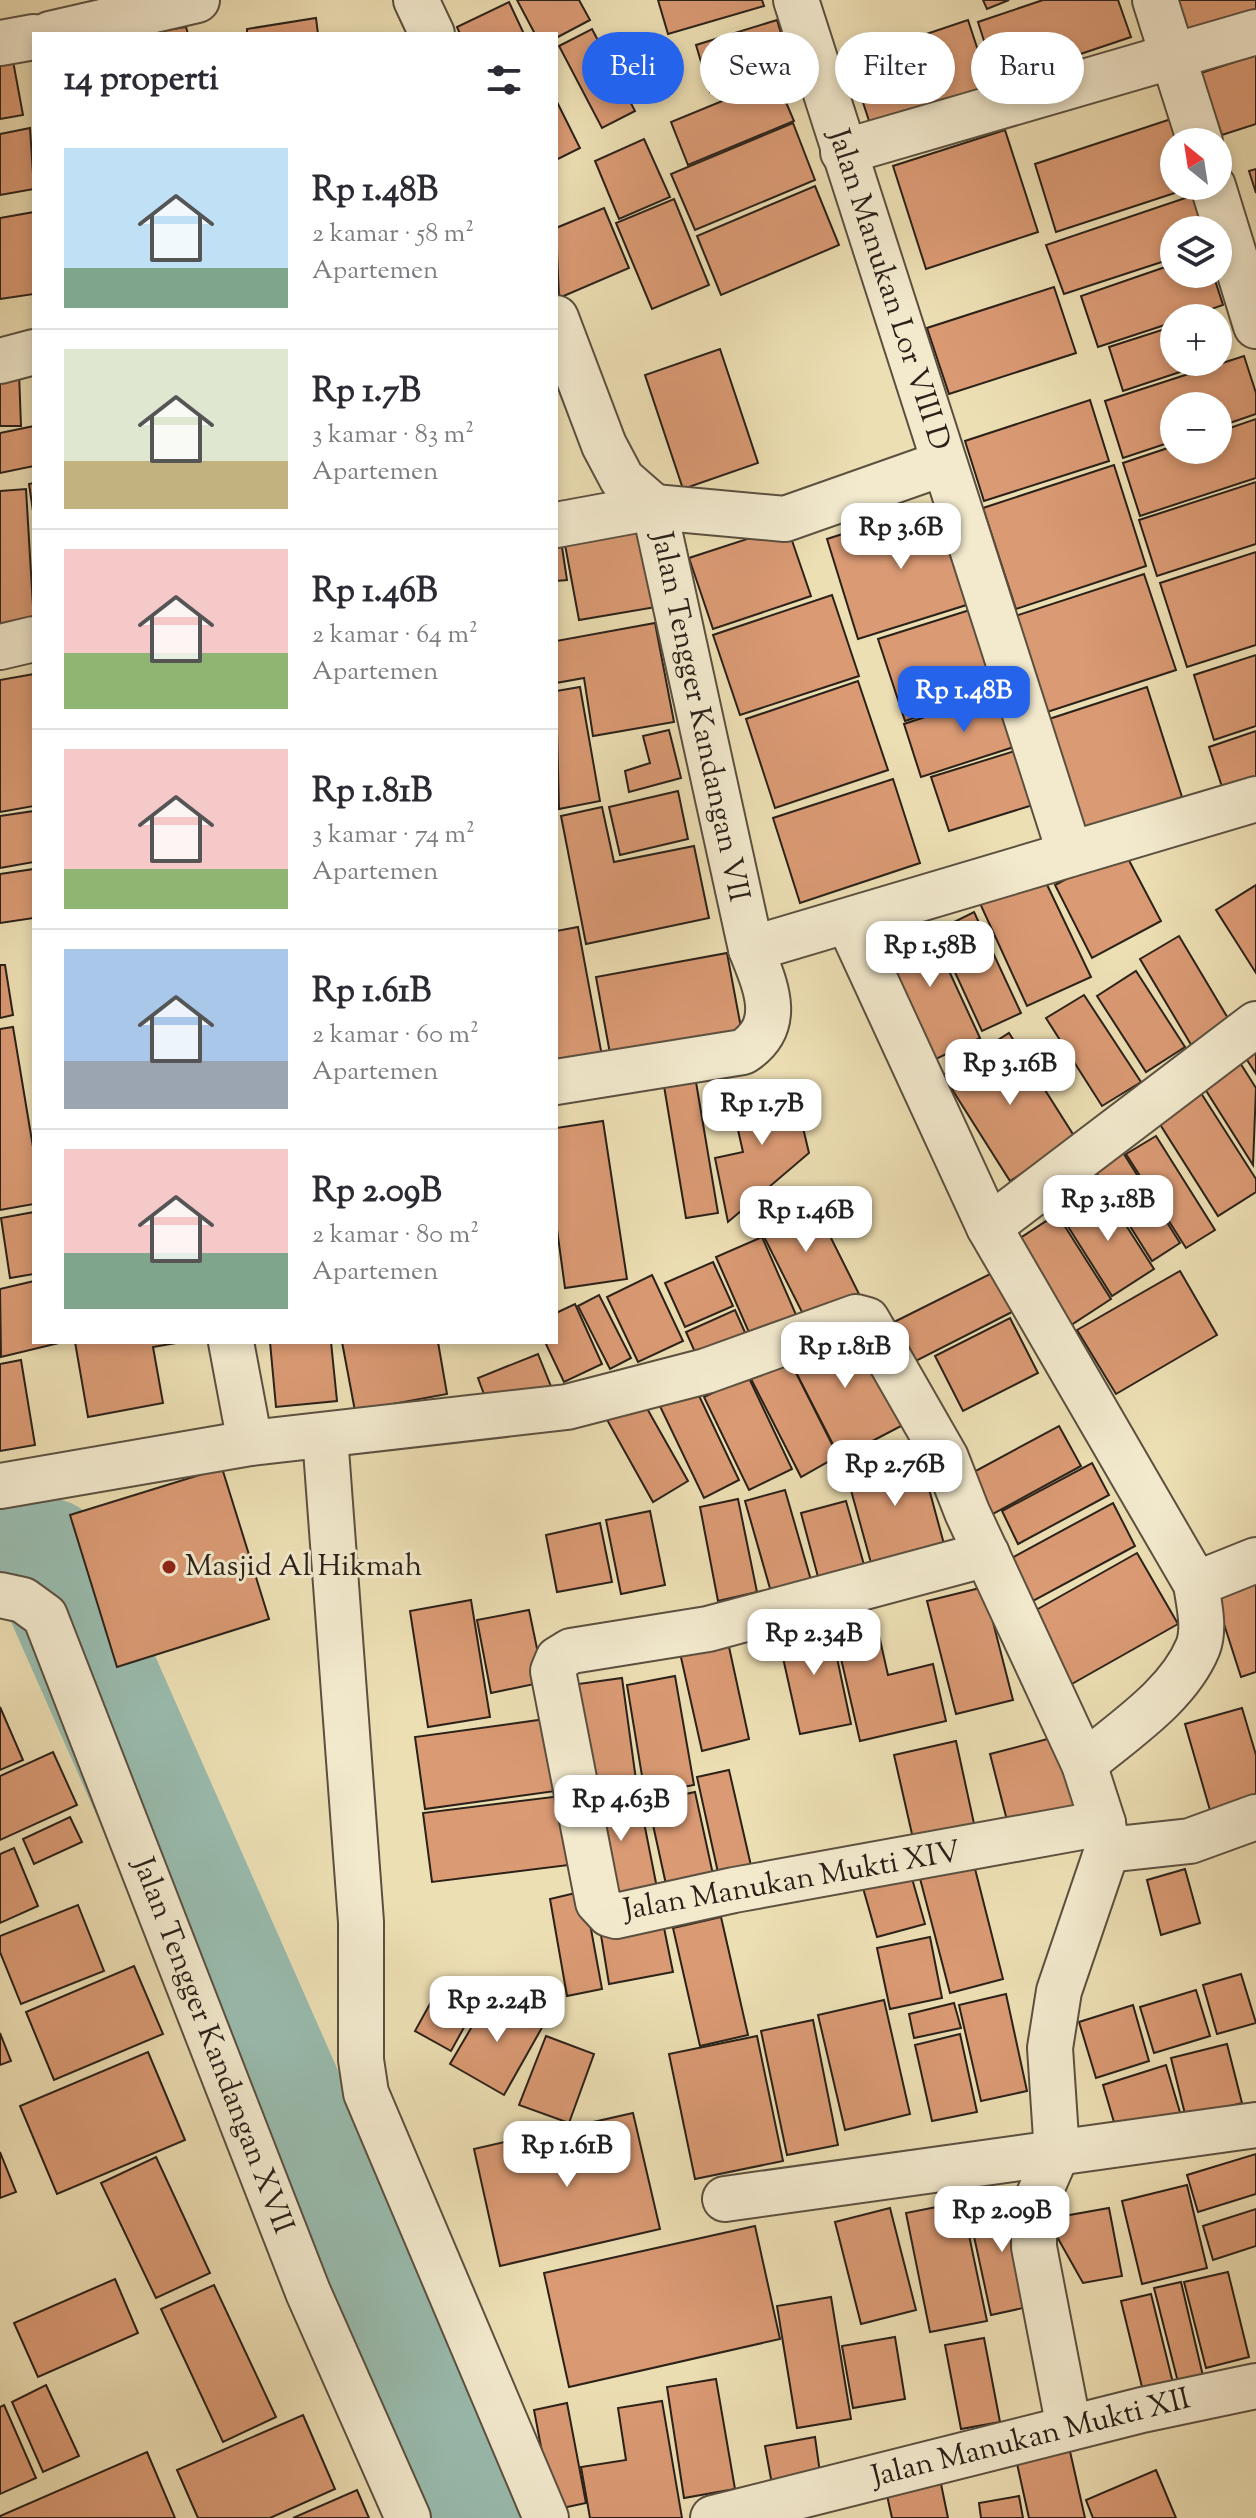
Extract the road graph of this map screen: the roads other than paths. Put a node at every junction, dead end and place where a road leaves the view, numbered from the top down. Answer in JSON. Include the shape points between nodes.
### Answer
{"nodes":[{"id":1,"x":197,"y":0,"type":"edge"},
{"id":2,"x":416,"y":0,"type":"edge"},
{"id":3,"x":796,"y":0,"type":"edge"},
{"id":4,"x":1155,"y":0,"type":"edge"},
{"id":5,"x":74,"y":20,"type":"edge"},
{"id":6,"x":431,"y":32,"type":"edge"},
{"id":7,"x":1256,"y":32,"type":"edge"},
{"id":8,"x":32,"y":37,"type":"edge"},
{"id":9,"x":0,"y":43,"type":"edge"},
{"id":10,"x":1173,"y":56,"type":"junction"},
{"id":11,"x":1196,"y":128,"type":"edge"},
{"id":12,"x":843,"y":152,"type":"junction"},
{"id":13,"x":1217,"y":200,"type":"edge"},
{"id":14,"x":558,"y":323,"type":"edge"},
{"id":15,"x":1256,"y":326,"type":"edge"},
{"id":16,"x":32,"y":353,"type":"edge"},
{"id":17,"x":0,"y":361,"type":"edge"},
{"id":18,"x":944,"y":463,"type":"junction"},
{"id":19,"x":654,"y":507,"type":"junction"},
{"id":20,"x":558,"y":525,"type":"edge"},
{"id":21,"x":32,"y":639,"type":"edge"},
{"id":22,"x":0,"y":647,"type":"edge"},
{"id":23,"x":1256,"y":799,"type":"edge"},
{"id":24,"x":1070,"y":854,"type":"junction"},
{"id":25,"x":848,"y":921,"type":"junction"},
{"id":26,"x":751,"y":949,"type":"junction"},
{"id":27,"x":1256,"y":1024,"type":"edge"},
{"id":28,"x":558,"y":1082,"type":"edge"},
{"id":29,"x":989,"y":1227,"type":"junction"},
{"id":30,"x":231,"y":1344,"type":"edge"},
{"id":31,"x":325,"y":1436,"type":"junction"},
{"id":32,"x":250,"y":1443,"type":"junction"},
{"id":33,"x":0,"y":1486,"type":"edge"},
{"id":34,"x":987,"y":1554,"type":"junction"},
{"id":35,"x":1256,"y":1560,"type":"edge"},
{"id":36,"x":1196,"y":1584,"type":"junction"},
{"id":37,"x":0,"y":1595,"type":"edge"},
{"id":38,"x":1084,"y":1764,"type":"junction"},
{"id":39,"x":1256,"y":1817,"type":"edge"},
{"id":40,"x":1105,"y":1837,"type":"junction"},
{"id":41,"x":1256,"y":2125,"type":"edge"},
{"id":42,"x":1057,"y":2153,"type":"junction"},
{"id":43,"x":725,"y":2199,"type":"dead end"},
{"id":44,"x":1256,"y":2386,"type":"edge"},
{"id":45,"x":1069,"y":2428,"type":"junction"},
{"id":46,"x":408,"y":2518,"type":"edge"},
{"id":47,"x":546,"y":2518,"type":"edge"},
{"id":48,"x":713,"y":2518,"type":"edge"}],
"edges":[{"from":1,"to":5,"type":"street"},
{"from":2,"to":6,"type":"street"},
{"from":3,"to":12,"type":"street","name":"Jalan Manukan Lor VIII D"},
{"from":4,"to":10,"type":"street"},
{"from":7,"to":10,"type":"street"},
{"from":8,"to":9,"type":"street"},
{"from":10,"to":11,"type":"street"},
{"from":10,"to":12,"type":"street"},
{"from":12,"to":18,"type":"street","name":"Jalan Manukan Lor VIII D"},
{"from":13,"to":15,"type":"street"},
{"from":14,"to":19,"type":"street","name":"Jalan Tengger Kandangan VII","via":[[604,445],[622,479]]},
{"from":16,"to":17,"type":"street"},
{"from":18,"to":19,"type":"street","via":[[785,519]]},
{"from":18,"to":24,"type":"street","name":"Jalan Manukan Lor VIII D"},
{"from":19,"to":20,"type":"street"},
{"from":19,"to":26,"type":"street","name":"Jalan Tengger Kandangan VII"},
{"from":21,"to":22,"type":"street"},
{"from":23,"to":24,"type":"street"},
{"from":24,"to":25,"type":"street"},
{"from":25,"to":26,"type":"street"},
{"from":25,"to":29,"type":"street"},
{"from":26,"to":28,"type":"street","name":"Jalan Tengger Kandangan VII","via":[[765,986],[768,1025],[759,1042],[743,1052]]},
{"from":27,"to":29,"type":"street"},
{"from":29,"to":36,"type":"street"},
{"from":30,"to":32,"type":"street"},
{"from":31,"to":32,"type":"street"},
{"from":31,"to":34,"type":"street","via":[[567,1407],[706,1371],[856,1317],[867,1320],[946,1458]]},
{"from":31,"to":47,"type":"street","via":[[361,1922],[361,2060],[366,2093]]},
{"from":32,"to":33,"type":"street"},
{"from":34,"to":38,"type":"street"},
{"from":34,"to":40,"type":"street","name":"Jalan Manukan Mukti XIV","via":[[708,1629],[571,1651],[558,1659],[553,1671],[598,1902],[616,1916],[734,1890]]},
{"from":35,"to":36,"type":"street"},
{"from":36,"to":38,"type":"street","via":[[1198,1646],[1157,1703]]},
{"from":37,"to":46,"type":"street","name":"Jalan Tengger Kandangan XVII","via":[[23,1600],[45,1616],[308,2292]]},
{"from":38,"to":40,"type":"street"},
{"from":39,"to":40,"type":"street","name":"Jalan Manukan Mukti XIV","via":[[1190,1841]]},
{"from":40,"to":42,"type":"street","via":[[1059,1991],[1050,2048]]},
{"from":41,"to":42,"type":"street"},
{"from":42,"to":43,"type":"street"},
{"from":42,"to":45,"type":"street","via":[[1034,2206],[1034,2247]]},
{"from":44,"to":45,"type":"street","name":"Jalan Manukan Mukti XII"},
{"from":45,"to":48,"type":"street","name":"Jalan Manukan Mukti XII"}]}
